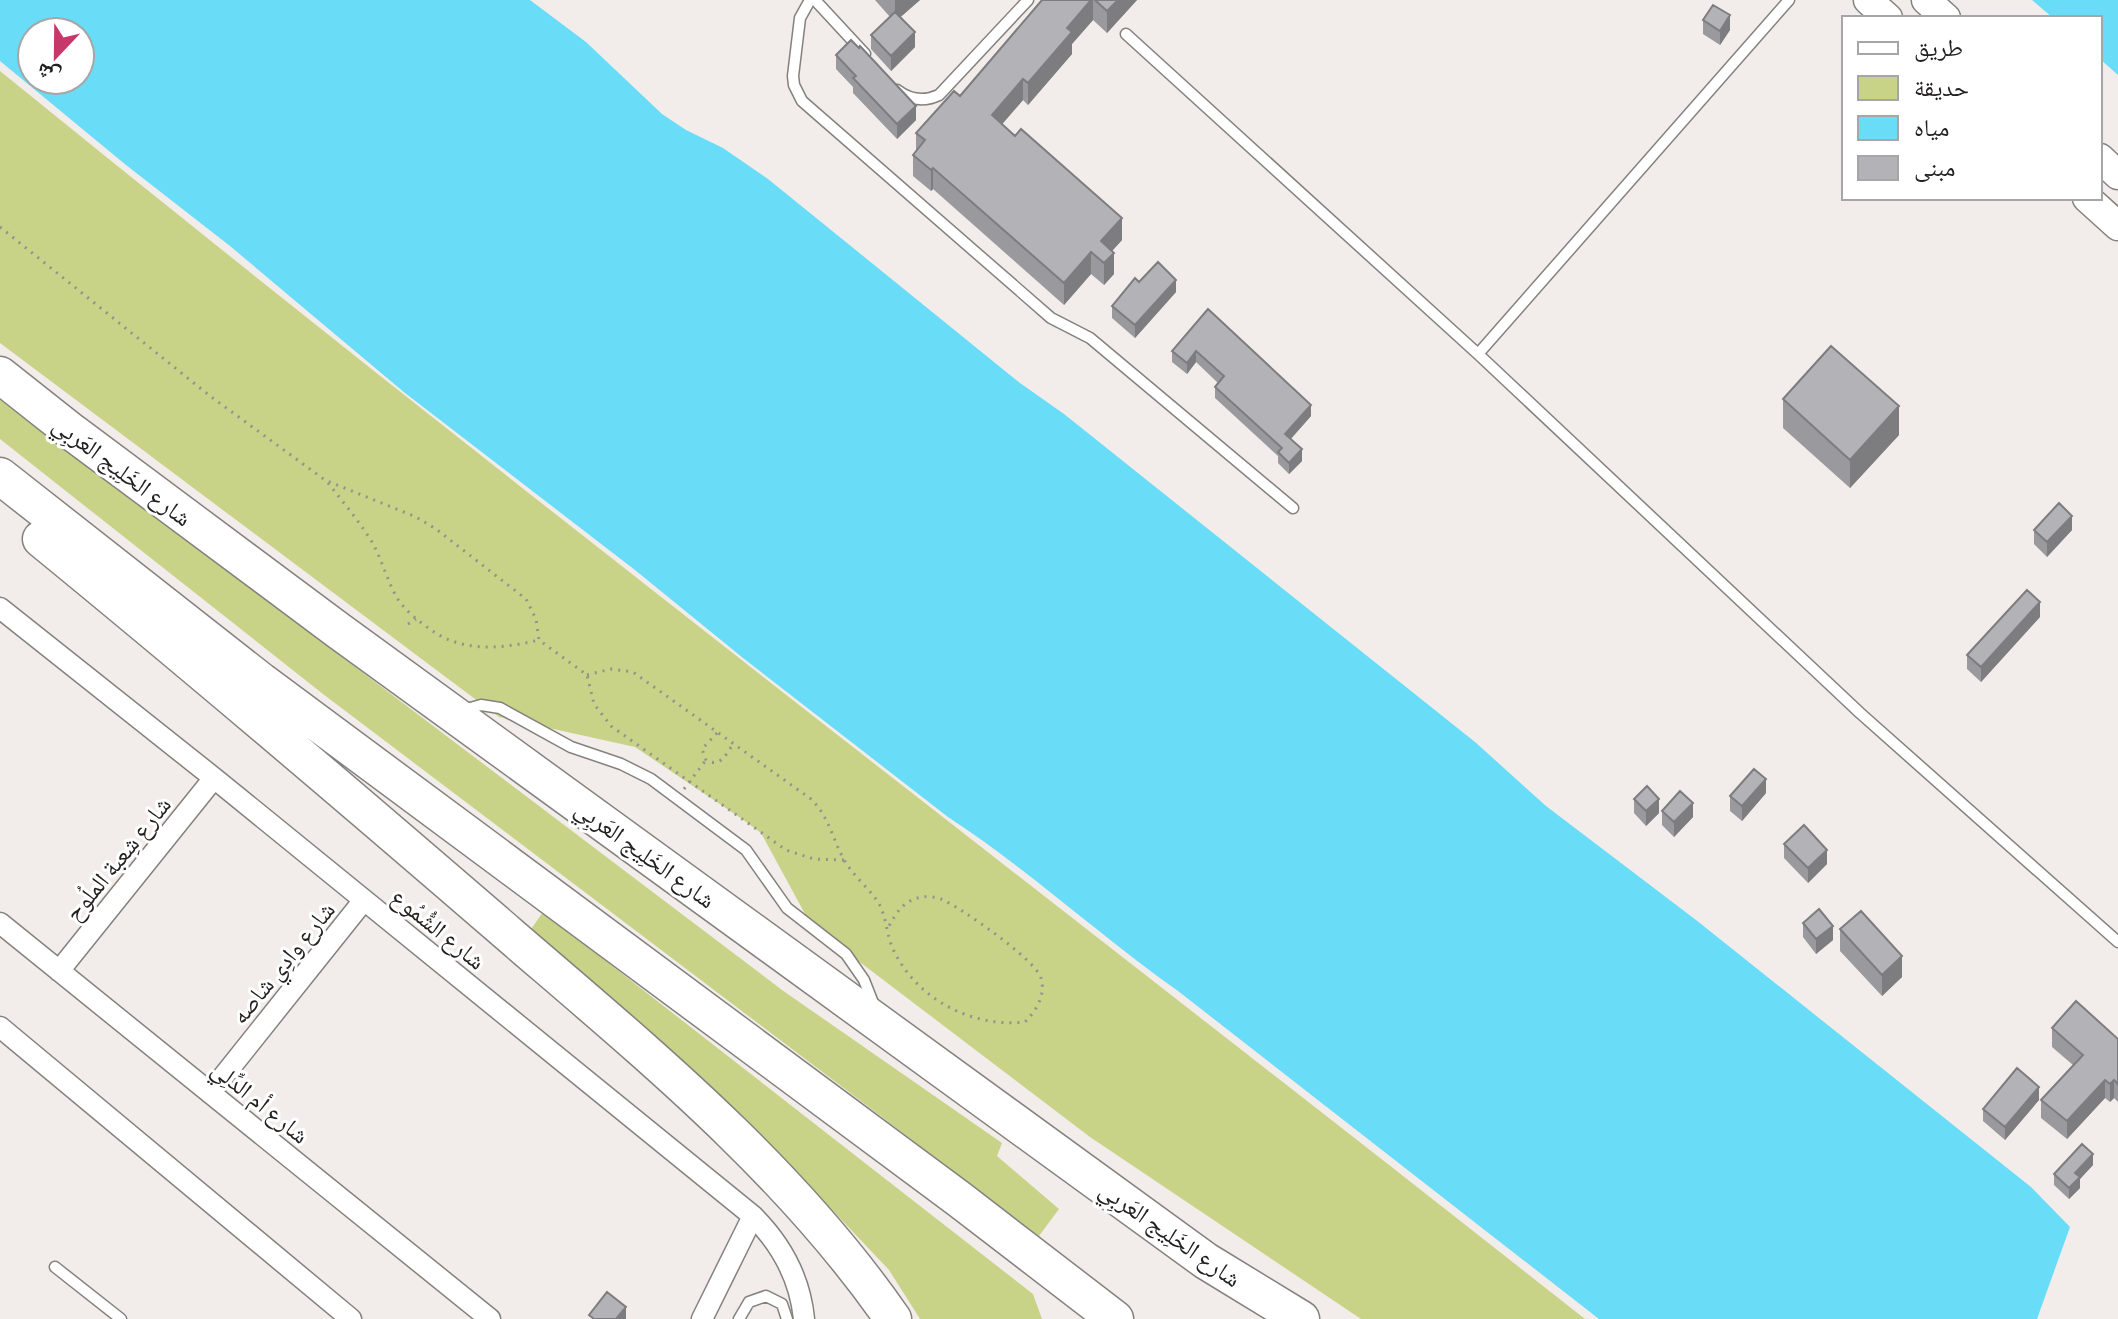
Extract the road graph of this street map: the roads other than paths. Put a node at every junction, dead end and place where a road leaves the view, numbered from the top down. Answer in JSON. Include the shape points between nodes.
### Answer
{"nodes":[{"id":1,"x":812,"y":0,"type":"edge"},
{"id":2,"x":1028,"y":0,"type":"edge"},
{"id":3,"x":1789,"y":0,"type":"edge"},
{"id":4,"x":1868,"y":0,"type":"edge"},
{"id":5,"x":1926,"y":0,"type":"edge"},
{"id":6,"x":1886,"y":16,"type":"edge"},
{"id":7,"x":1944,"y":16,"type":"edge"},
{"id":8,"x":1126,"y":34,"type":"dead end"},
{"id":9,"x":875,"y":66,"type":"edge"},
{"id":10,"x":886,"y":77,"type":"edge"},
{"id":11,"x":2102,"y":160,"type":"edge"},
{"id":12,"x":2118,"y":175,"type":"edge"},
{"id":13,"x":2089,"y":200,"type":"edge"},
{"id":14,"x":2118,"y":226,"type":"edge"},
{"id":15,"x":1478,"y":354,"type":"junction"},
{"id":16,"x":0,"y":375,"type":"edge"},
{"id":17,"x":0,"y":476,"type":"edge"},
{"id":18,"x":0,"y":505,"type":"edge"},
{"id":19,"x":1293,"y":508,"type":"dead end"},
{"id":20,"x":0,"y":608,"type":"edge"},
{"id":21,"x":454,"y":714,"type":"junction"},
{"id":22,"x":214,"y":778,"type":"junction"},
{"id":23,"x":364,"y":900,"type":"junction"},
{"id":24,"x":0,"y":923,"type":"edge"},
{"id":25,"x":2118,"y":942,"type":"edge"},
{"id":26,"x":59,"y":971,"type":"junction"},
{"id":27,"x":879,"y":1021,"type":"junction"},
{"id":28,"x":1,"y":1031,"type":"edge"},
{"id":29,"x":210,"y":1093,"type":"junction"},
{"id":30,"x":753,"y":1216,"type":"junction"},
{"id":31,"x":1206,"y":1261,"type":"junction"},
{"id":32,"x":55,"y":1267,"type":"dead end"},
{"id":33,"x":801,"y":1294,"type":"junction"},
{"id":34,"x":778,"y":1300,"type":"junction"},
{"id":35,"x":121,"y":1319,"type":"edge"},
{"id":36,"x":351,"y":1319,"type":"edge"},
{"id":37,"x":490,"y":1319,"type":"edge"},
{"id":38,"x":702,"y":1319,"type":"edge"},
{"id":39,"x":739,"y":1319,"type":"edge"},
{"id":40,"x":787,"y":1319,"type":"edge"},
{"id":41,"x":804,"y":1319,"type":"edge"},
{"id":42,"x":893,"y":1319,"type":"edge"},
{"id":43,"x":1115,"y":1319,"type":"edge"},
{"id":44,"x":1277,"y":1319,"type":"edge"},
{"id":45,"x":1301,"y":1319,"type":"edge"}],
"edges":[{"from":1,"to":9,"type":"lane"},
{"from":1,"to":19,"type":"lane","via":[[800,18],[793,76],[802,101],[1051,318],[1090,338]]},
{"from":2,"to":10,"type":"lane","via":[[939,95],[912,98]]},
{"from":3,"to":15,"type":"lane"},
{"from":4,"to":6,"type":"street"},
{"from":5,"to":7,"type":"street"},
{"from":8,"to":15,"type":"lane"},
{"from":11,"to":12,"type":"street"},
{"from":13,"to":14,"type":"street"},
{"from":15,"to":25,"type":"lane","via":[[1860,713]]},
{"from":16,"to":21,"type":"highway","name":"شارع الخَلِيج العَربِي"},
{"from":17,"to":43,"type":"highway","via":[[261,681]]},
{"from":18,"to":42,"type":"highway","via":[[254,714],[700,1099],[792,1192],[860,1271]]},
{"from":20,"to":22,"type":"street","name":"شارع الشُّمُوع"},
{"from":21,"to":27,"type":"highway","name":"شارع الخَلِيج العَربِي"},
{"from":21,"to":27,"type":"lane","via":[[481,705],[509,711],[571,747],[642,773],[677,798],[746,850],[787,908],[846,954],[871,994]]},
{"from":22,"to":23,"type":"street","name":"شارع الشُّمُوع"},
{"from":22,"to":26,"type":"street","name":"شارع شِعبة الملُوح"},
{"from":23,"to":29,"type":"street","name":"شارع وادِي شاصه"},
{"from":23,"to":30,"type":"street","name":"شارع الشُّمُوع"},
{"from":24,"to":26,"type":"street","name":"شارع أم الدِّلِي"},
{"from":26,"to":29,"type":"street","name":"شارع أم الدِّلِي"},
{"from":27,"to":31,"type":"highway","name":"شارع الخَلِيج العَربِي"},
{"from":28,"to":36,"type":"street"},
{"from":29,"to":37,"type":"street","name":"شارع أم الدِّلِي"},
{"from":30,"to":33,"type":"street","name":"شارع الشُّمُوع","via":[[788,1260]]},
{"from":30,"to":38,"type":"street"},
{"from":31,"to":44,"type":"highway"},
{"from":31,"to":45,"type":"highway","name":"شارع الخَلِيج العَربِي"},
{"from":32,"to":35,"type":"lane"},
{"from":33,"to":34,"type":"lane"},
{"from":33,"to":41,"type":"street","name":"شارع الشُّمُوع"},
{"from":34,"to":39,"type":"lane","via":[[754,1299]]},
{"from":34,"to":40,"type":"lane"}]}
